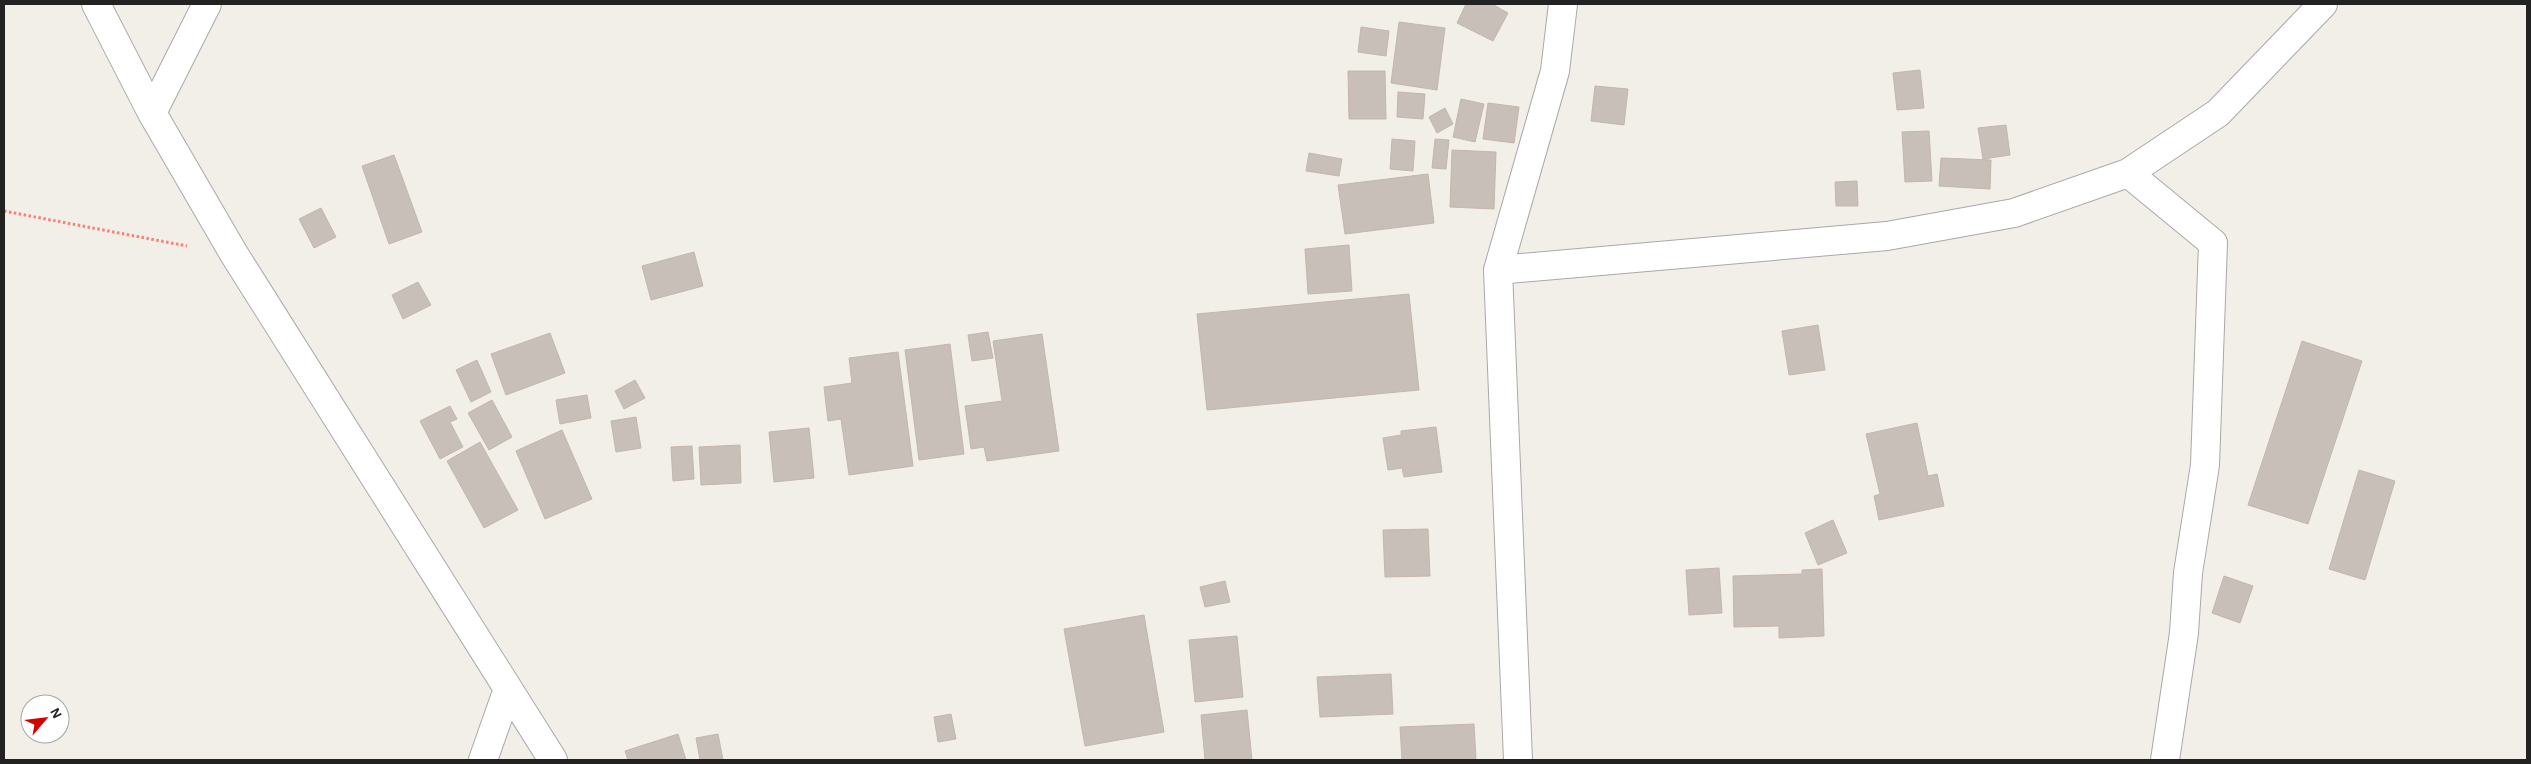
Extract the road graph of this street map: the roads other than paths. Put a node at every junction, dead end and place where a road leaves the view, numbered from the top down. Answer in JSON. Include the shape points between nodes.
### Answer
{"nodes":[{"id":1,"x":96,"y":4,"type":"edge"},
{"id":2,"x":207,"y":4,"type":"edge"},
{"id":3,"x":1563,"y":4,"type":"edge"},
{"id":4,"x":2323,"y":4,"type":"edge"},
{"id":5,"x":152,"y":113,"type":"junction"},
{"id":6,"x":2128,"y":173,"type":"junction"},
{"id":7,"x":1498,"y":270,"type":"junction"},
{"id":8,"x":508,"y":689,"type":"junction"},
{"id":9,"x":483,"y":760,"type":"edge"},
{"id":10,"x":553,"y":760,"type":"edge"},
{"id":11,"x":1518,"y":760,"type":"edge"},
{"id":12,"x":2165,"y":760,"type":"edge"}],
"edges":[{"from":1,"to":5,"type":"street"},
{"from":2,"to":5,"type":"street"},
{"from":3,"to":7,"type":"street","via":[[1555,71]]},
{"from":4,"to":6,"type":"street","via":[[2218,112]]},
{"from":5,"to":8,"type":"street","via":[[234,254]]},
{"from":6,"to":7,"type":"street","via":[[2014,213],[1887,236]]},
{"from":6,"to":12,"type":"street","via":[[2213,243],[2205,465]]},
{"from":7,"to":11,"type":"street"},
{"from":8,"to":9,"type":"street"},
{"from":8,"to":10,"type":"street"}]}
